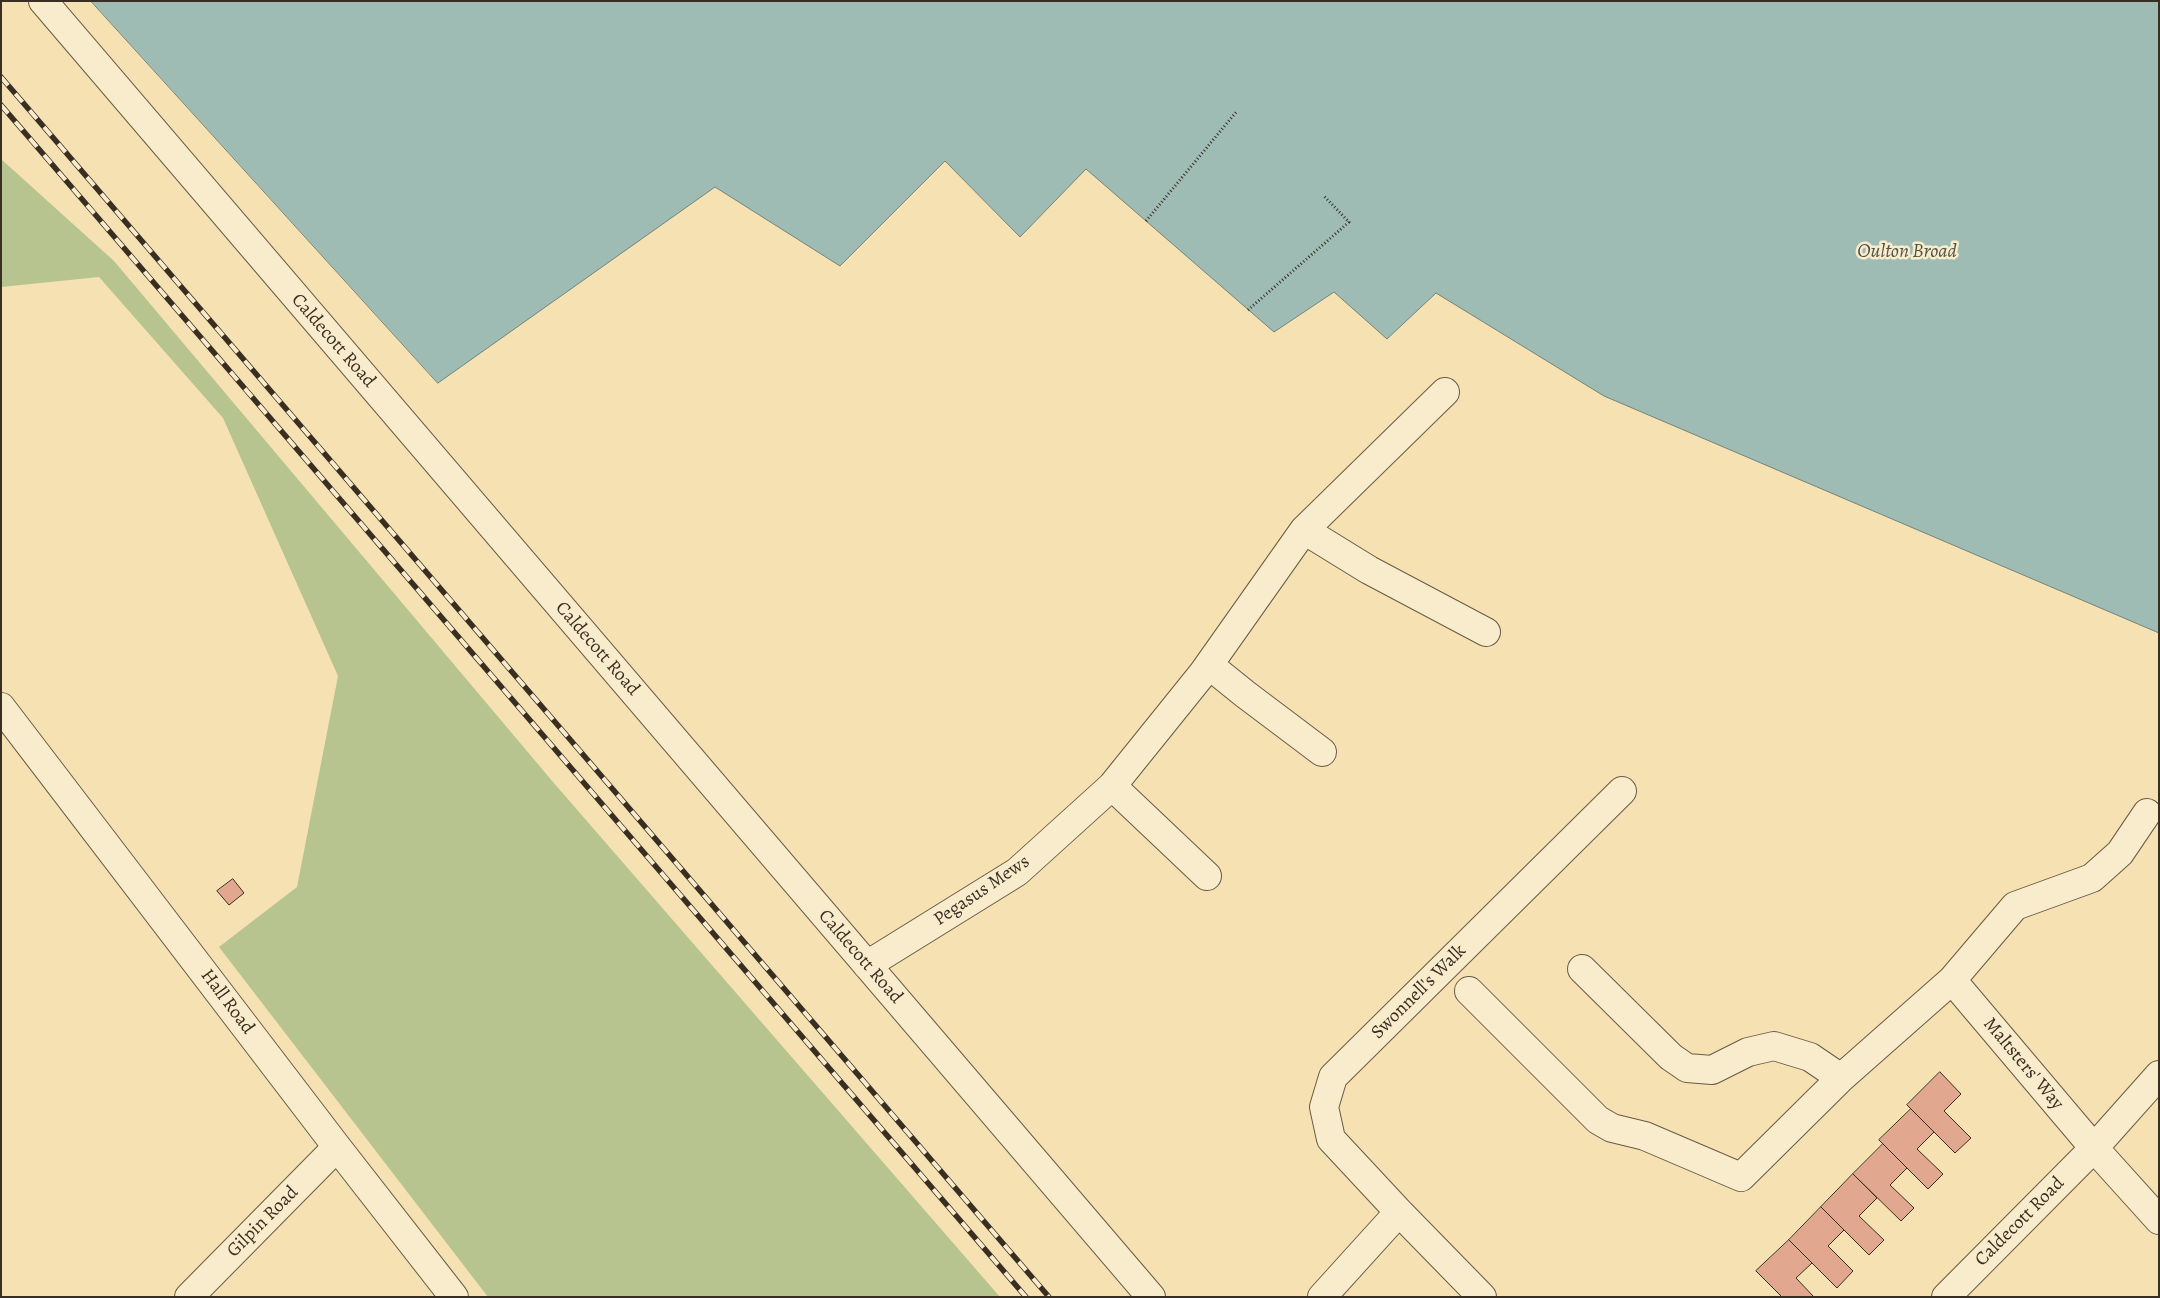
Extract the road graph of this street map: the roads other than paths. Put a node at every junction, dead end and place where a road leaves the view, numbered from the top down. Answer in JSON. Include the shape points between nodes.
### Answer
{"nodes":[{"id":1,"x":43,"y":1,"type":"edge"},
{"id":2,"x":1445,"y":392,"type":"dead end"},
{"id":3,"x":1304,"y":530,"type":"junction"},
{"id":4,"x":1486,"y":632,"type":"dead end"},
{"id":5,"x":1206,"y":669,"type":"junction"},
{"id":6,"x":1,"y":706,"type":"edge"},
{"id":7,"x":1322,"y":752,"type":"dead end"},
{"id":8,"x":1112,"y":786,"type":"junction"},
{"id":9,"x":1622,"y":791,"type":"dead end"},
{"id":10,"x":2147,"y":813,"type":"dead end"},
{"id":11,"x":1207,"y":876,"type":"dead end"},
{"id":12,"x":867,"y":965,"type":"junction"},
{"id":13,"x":1582,"y":969,"type":"dead end"},
{"id":14,"x":1952,"y":980,"type":"junction"},
{"id":15,"x":1469,"y":991,"type":"dead end"},
{"id":16,"x":2159,"y":1075,"type":"edge"},
{"id":17,"x":1841,"y":1078,"type":"junction"},
{"id":18,"x":337,"y":1147,"type":"junction"},
{"id":19,"x":2094,"y":1148,"type":"junction"},
{"id":20,"x":1399,"y":1212,"type":"junction"},
{"id":21,"x":2159,"y":1220,"type":"edge"},
{"id":22,"x":189,"y":1297,"type":"edge"},
{"id":23,"x":454,"y":1297,"type":"edge"},
{"id":24,"x":1151,"y":1297,"type":"edge"},
{"id":25,"x":1322,"y":1297,"type":"edge"},
{"id":26,"x":1482,"y":1297,"type":"edge"},
{"id":27,"x":1946,"y":1297,"type":"edge"}],
"edges":[{"from":1,"to":12,"type":"street","name":"Caldecott Road"},
{"from":2,"to":3,"type":"street","name":"Pegasus Mews"},
{"from":3,"to":4,"type":"street","via":[[1369,570]]},
{"from":3,"to":5,"type":"street","name":"Pegasus Mews"},
{"from":5,"to":7,"type":"street"},
{"from":5,"to":8,"type":"street","name":"Pegasus Mews"},
{"from":6,"to":18,"type":"street","name":"Hall Road"},
{"from":8,"to":11,"type":"street"},
{"from":8,"to":12,"type":"street","name":"Pegasus Mews","via":[[1016,872]]},
{"from":9,"to":20,"type":"street","name":"Swonnell's Walk","via":[[1333,1077],[1324,1107],[1331,1139]]},
{"from":10,"to":14,"type":"street","via":[[2120,853],[2092,878],[2015,906]]},
{"from":12,"to":24,"type":"street","name":"Caldecott Road"},
{"from":13,"to":17,"type":"street","via":[[1671,1058],[1687,1068],[1712,1070],[1748,1052],[1774,1046],[1810,1057]]},
{"from":14,"to":17,"type":"street"},
{"from":14,"to":19,"type":"street","name":"Maltsters' Way"},
{"from":15,"to":17,"type":"street","via":[[1598,1120],[1612,1128],[1646,1136],[1742,1177]]},
{"from":16,"to":19,"type":"street","name":"Caldecott Road"},
{"from":18,"to":22,"type":"street","name":"Gilpin Road"},
{"from":18,"to":23,"type":"street","name":"Hall Road"},
{"from":19,"to":21,"type":"street","name":"Maltsters' Way"},
{"from":19,"to":27,"type":"street","name":"Caldecott Road"},
{"from":20,"to":25,"type":"street"},
{"from":20,"to":26,"type":"street","name":"Swonnell's Walk"}]}
